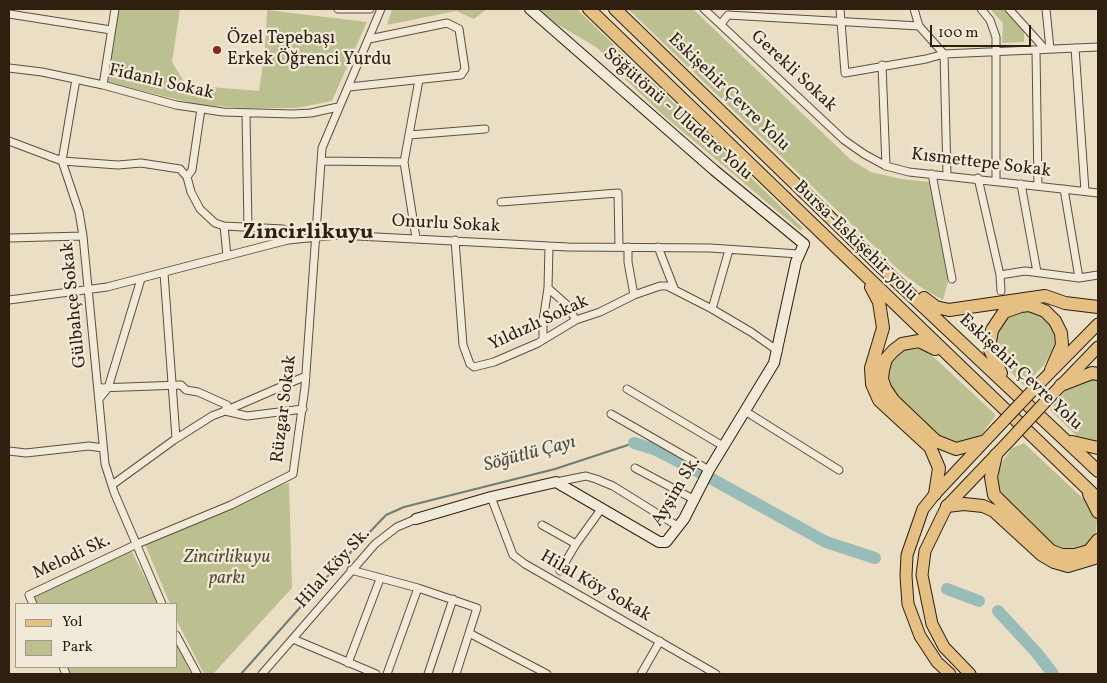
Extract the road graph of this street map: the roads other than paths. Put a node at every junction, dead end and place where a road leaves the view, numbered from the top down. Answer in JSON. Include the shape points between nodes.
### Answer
{"nodes":[{"id":1,"x":115,"y":9,"type":"edge"},
{"id":2,"x":338,"y":9,"type":"edge"},
{"id":3,"x":370,"y":9,"type":"edge"},
{"id":4,"x":381,"y":9,"type":"edge"},
{"id":5,"x":530,"y":9,"type":"edge"},
{"id":6,"x":589,"y":9,"type":"edge"},
{"id":7,"x":615,"y":9,"type":"edge"},
{"id":8,"x":705,"y":9,"type":"edge"},
{"id":9,"x":840,"y":9,"type":"edge"},
{"id":10,"x":914,"y":9,"type":"edge"},
{"id":11,"x":981,"y":9,"type":"edge"},
{"id":12,"x":1009,"y":9,"type":"edge"},
{"id":13,"x":1046,"y":9,"type":"edge"},
{"id":14,"x":17,"y":12,"type":"edge"},
{"id":15,"x":9,"y":14,"type":"edge"},
{"id":16,"x":841,"y":22,"type":"junction"},
{"id":17,"x":721,"y":24,"type":"junction"},
{"id":18,"x":919,"y":26,"type":"junction"},
{"id":19,"x":112,"y":30,"type":"junction"},
{"id":20,"x":369,"y":38,"type":"junction"},
{"id":21,"x":1048,"y":47,"type":"junction"},
{"id":22,"x":1098,"y":47,"type":"edge"},
{"id":23,"x":1075,"y":48,"type":"junction"},
{"id":24,"x":996,"y":50,"type":"junction"},
{"id":25,"x":1036,"y":50,"type":"junction"},
{"id":26,"x":944,"y":54,"type":"junction"},
{"id":27,"x":882,"y":65,"type":"junction"},
{"id":28,"x":9,"y":69,"type":"edge"},
{"id":29,"x":76,"y":79,"type":"junction"},
{"id":30,"x":419,"y":80,"type":"junction"},
{"id":31,"x":104,"y":85,"type":"junction"},
{"id":32,"x":349,"y":87,"type":"junction"},
{"id":33,"x":338,"y":107,"type":"junction"},
{"id":34,"x":202,"y":109,"type":"junction"},
{"id":35,"x":246,"y":114,"type":"junction"},
{"id":36,"x":485,"y":129,"type":"dead end"},
{"id":37,"x":409,"y":135,"type":"junction"},
{"id":38,"x":9,"y":140,"type":"edge"},
{"id":39,"x":864,"y":154,"type":"joint"},
{"id":40,"x":62,"y":161,"type":"junction"},
{"id":41,"x":321,"y":161,"type":"junction"},
{"id":42,"x":404,"y":162,"type":"junction"},
{"id":43,"x":886,"y":166,"type":"junction"},
{"id":44,"x":932,"y":174,"type":"junction"},
{"id":45,"x":947,"y":175,"type":"junction"},
{"id":46,"x":187,"y":177,"type":"junction"},
{"id":47,"x":978,"y":178,"type":"junction"},
{"id":48,"x":996,"y":181,"type":"junction"},
{"id":49,"x":1021,"y":184,"type":"junction"},
{"id":50,"x":1038,"y":186,"type":"junction"},
{"id":51,"x":1064,"y":189,"type":"junction"},
{"id":52,"x":1084,"y":192,"type":"junction"},
{"id":53,"x":1098,"y":193,"type":"edge"},
{"id":54,"x":501,"y":202,"type":"dead end"},
{"id":55,"x":224,"y":226,"type":"junction"},
{"id":56,"x":248,"y":228,"type":"junction"},
{"id":57,"x":83,"y":236,"type":"junction"},
{"id":58,"x":315,"y":237,"type":"junction"},
{"id":59,"x":9,"y":238,"type":"edge"},
{"id":60,"x":416,"y":238,"type":"junction"},
{"id":61,"x":297,"y":239,"type":"junction"},
{"id":62,"x":455,"y":240,"type":"junction"},
{"id":63,"x":549,"y":246,"type":"junction"},
{"id":64,"x":619,"y":247,"type":"junction"},
{"id":65,"x":628,"y":247,"type":"junction"},
{"id":66,"x":658,"y":247,"type":"junction"},
{"id":67,"x":801,"y":249,"type":"junction"},
{"id":68,"x":729,"y":250,"type":"junction"},
{"id":69,"x":228,"y":256,"type":"junction"},
{"id":70,"x":879,"y":265,"type":"junction"},
{"id":71,"x":1037,"y":272,"type":"junction"},
{"id":72,"x":164,"y":273,"type":"junction"},
{"id":73,"x":1000,"y":275,"type":"junction"},
{"id":74,"x":1098,"y":275,"type":"edge"},
{"id":75,"x":867,"y":278,"type":"junction"},
{"id":76,"x":1079,"y":278,"type":"junction"},
{"id":77,"x":141,"y":279,"type":"junction"},
{"id":78,"x":952,"y":279,"type":"dead end"},
{"id":79,"x":548,"y":288,"type":"junction"},
{"id":80,"x":674,"y":288,"type":"junction"},
{"id":81,"x":88,"y":290,"type":"junction"},
{"id":82,"x":1001,"y":291,"type":"dead end"},
{"id":83,"x":634,"y":295,"type":"junction"},
{"id":84,"x":9,"y":300,"type":"edge"},
{"id":85,"x":1098,"y":307,"type":"edge"},
{"id":86,"x":712,"y":309,"type":"junction"},
{"id":87,"x":576,"y":320,"type":"junction"},
{"id":88,"x":1098,"y":324,"type":"edge"},
{"id":89,"x":544,"y":339,"type":"junction"},
{"id":90,"x":1098,"y":347,"type":"edge"},
{"id":91,"x":778,"y":351,"type":"junction"},
{"id":92,"x":953,"y":361,"type":"junction"},
{"id":93,"x":1051,"y":370,"type":"junction"},
{"id":94,"x":1098,"y":374,"type":"edge"},
{"id":95,"x":306,"y":376,"type":"junction"},
{"id":96,"x":174,"y":384,"type":"junction"},
{"id":97,"x":1007,"y":384,"type":"junction"},
{"id":98,"x":1061,"y":385,"type":"junction"},
{"id":99,"x":98,"y":388,"type":"junction"},
{"id":100,"x":108,"y":388,"type":"junction"},
{"id":101,"x":627,"y":389,"type":"dead end"},
{"id":102,"x":99,"y":399,"type":"junction"},
{"id":103,"x":303,"y":409,"type":"junction"},
{"id":104,"x":225,"y":411,"type":"junction"},
{"id":105,"x":745,"y":411,"type":"junction"},
{"id":106,"x":611,"y":414,"type":"dead end"},
{"id":107,"x":176,"y":438,"type":"junction"},
{"id":108,"x":1067,"y":440,"type":"junction"},
{"id":109,"x":982,"y":442,"type":"junction"},
{"id":110,"x":724,"y":446,"type":"junction"},
{"id":111,"x":103,"y":448,"type":"junction"},
{"id":112,"x":1098,"y":448,"type":"edge"},
{"id":113,"x":9,"y":451,"type":"edge"},
{"id":114,"x":996,"y":455,"type":"junction"},
{"id":115,"x":635,"y":468,"type":"dead end"},
{"id":116,"x":709,"y":470,"type":"junction"},
{"id":117,"x":839,"y":470,"type":"dead end"},
{"id":118,"x":1098,"y":471,"type":"edge"},
{"id":119,"x":556,"y":482,"type":"junction"},
{"id":120,"x":1082,"y":484,"type":"junction"},
{"id":121,"x":112,"y":485,"type":"junction"},
{"id":122,"x":935,"y":494,"type":"junction"},
{"id":123,"x":491,"y":497,"type":"junction"},
{"id":124,"x":1098,"y":499,"type":"edge"},
{"id":125,"x":695,"y":500,"type":"junction"},
{"id":126,"x":947,"y":506,"type":"junction"},
{"id":127,"x":602,"y":508,"type":"junction"},
{"id":128,"x":1098,"y":512,"type":"edge"},
{"id":129,"x":416,"y":519,"type":"joint"},
{"id":130,"x":542,"y":525,"type":"dead end"},
{"id":131,"x":679,"y":527,"type":"junction"},
{"id":132,"x":1098,"y":540,"type":"edge"},
{"id":133,"x":137,"y":544,"type":"junction"},
{"id":134,"x":576,"y":544,"type":"junction"},
{"id":135,"x":1098,"y":557,"type":"edge"},
{"id":136,"x":351,"y":570,"type":"junction"},
{"id":137,"x":560,"y":571,"type":"dead end"},
{"id":138,"x":380,"y":579,"type":"junction"},
{"id":139,"x":418,"y":588,"type":"junction"},
{"id":140,"x":453,"y":599,"type":"junction"},
{"id":141,"x":33,"y":603,"type":"edge"},
{"id":142,"x":162,"y":603,"type":"edge"},
{"id":143,"x":471,"y":634,"type":"junction"},
{"id":144,"x":178,"y":639,"type":"edge"},
{"id":145,"x":293,"y":639,"type":"junction"},
{"id":146,"x":660,"y":641,"type":"junction"},
{"id":147,"x":348,"y":662,"type":"junction"},
{"id":148,"x":543,"y":673,"type":"edge"},
{"id":149,"x":198,"y":674,"type":"edge"},
{"id":150,"x":262,"y":674,"type":"edge"},
{"id":151,"x":376,"y":674,"type":"edge"},
{"id":152,"x":387,"y":674,"type":"edge"},
{"id":153,"x":428,"y":674,"type":"edge"},
{"id":154,"x":456,"y":674,"type":"edge"},
{"id":155,"x":641,"y":674,"type":"edge"},
{"id":156,"x":716,"y":674,"type":"edge"},
{"id":157,"x":950,"y":674,"type":"edge"},
{"id":158,"x":970,"y":674,"type":"edge"}],
"edges":[{"from":1,"to":19,"type":"street"},
{"from":2,"to":3,"type":"street"},
{"from":4,"to":20,"type":"street","name":"Rüzgar Sokak"},
{"from":5,"to":67,"type":"street","name":"Söğütönü - Uludere Yolu"},
{"from":6,"to":75,"type":"highway","name":"Bursa-Eskişehir yolu"},
{"from":7,"to":70,"type":"highway","name":"Eskişehir Çevre Yolu"},
{"from":8,"to":17,"type":"street","name":"Gerekli Sokak"},
{"from":9,"to":16,"type":"street"},
{"from":10,"to":18,"type":"street"},
{"from":11,"to":24,"type":"street","via":[[990,20],[996,37]]},
{"from":12,"to":21,"type":"street"},
{"from":13,"to":21,"type":"street"},
{"from":14,"to":15,"type":"street"},
{"from":14,"to":19,"type":"street"},
{"from":16,"to":17,"type":"street","via":[[728,15]]},
{"from":16,"to":18,"type":"street"},
{"from":16,"to":27,"type":"street","via":[[845,72]]},
{"from":17,"to":39,"type":"street","name":"Gerekli Sokak","via":[[844,140]]},
{"from":18,"to":26,"type":"street"},
{"from":19,"to":31,"type":"street"},
{"from":20,"to":30,"type":"street","via":[[447,23],[457,26],[466,65],[462,75]]},
{"from":20,"to":32,"type":"street","name":"Rüzgar Sokak"},
{"from":21,"to":23,"type":"street"},
{"from":21,"to":25,"type":"street"},
{"from":22,"to":23,"type":"street"},
{"from":23,"to":52,"type":"street"},
{"from":24,"to":25,"type":"street"},
{"from":24,"to":26,"type":"street"},
{"from":24,"to":48,"type":"street"},
{"from":25,"to":50,"type":"street"},
{"from":26,"to":27,"type":"street"},
{"from":26,"to":45,"type":"street"},
{"from":27,"to":43,"type":"street"},
{"from":28,"to":29,"type":"street","name":"Fidanlı Sokak"},
{"from":29,"to":31,"type":"street","name":"Fidanlı Sokak"},
{"from":29,"to":40,"type":"street"},
{"from":30,"to":32,"type":"street"},
{"from":30,"to":37,"type":"street"},
{"from":31,"to":34,"type":"street","name":"Fidanlı Sokak"},
{"from":32,"to":33,"type":"street","name":"Rüzgar Sokak"},
{"from":33,"to":35,"type":"street","name":"Fidanlı Sokak","via":[[311,113]]},
{"from":33,"to":41,"type":"street","name":"Rüzgar Sokak","via":[[322,148]]},
{"from":34,"to":35,"type":"street","name":"Fidanlı Sokak"},
{"from":34,"to":46,"type":"street","via":[[192,170]]},
{"from":35,"to":56,"type":"street"},
{"from":36,"to":37,"type":"street"},
{"from":37,"to":42,"type":"street"},
{"from":38,"to":40,"type":"street"},
{"from":39,"to":43,"type":"street","name":"Kısmettepe Sokak"},
{"from":40,"to":46,"type":"street","via":[[168,166],[180,169]]},
{"from":40,"to":57,"type":"street","name":"Gülbahçe Sokak","via":[[79,212]]},
{"from":41,"to":42,"type":"street"},
{"from":41,"to":58,"type":"street","name":"Rüzgar Sokak"},
{"from":42,"to":60,"type":"street"},
{"from":43,"to":44,"type":"street","name":"Kısmettepe Sokak"},
{"from":44,"to":45,"type":"street","name":"Kısmettepe Sokak"},
{"from":44,"to":78,"type":"street"},
{"from":45,"to":47,"type":"street","name":"Kısmettepe Sokak"},
{"from":46,"to":55,"type":"street","via":[[200,209]]},
{"from":47,"to":48,"type":"street","name":"Kısmettepe Sokak"},
{"from":47,"to":73,"type":"street"},
{"from":48,"to":49,"type":"street","name":"Kısmettepe Sokak"},
{"from":49,"to":50,"type":"street","name":"Kısmettepe Sokak"},
{"from":49,"to":71,"type":"street"},
{"from":50,"to":51,"type":"street","name":"Kısmettepe Sokak"},
{"from":51,"to":52,"type":"street","name":"Kısmettepe Sokak"},
{"from":51,"to":76,"type":"street"},
{"from":52,"to":53,"type":"street","name":"Kısmettepe Sokak"},
{"from":54,"to":64,"type":"street","via":[[618,193]]},
{"from":55,"to":56,"type":"street"},
{"from":55,"to":69,"type":"street"},
{"from":56,"to":61,"type":"street","via":[[283,229]]},
{"from":57,"to":59,"type":"street"},
{"from":57,"to":81,"type":"street","name":"Gülbahçe Sokak"},
{"from":58,"to":60,"type":"street","name":"Onurlu Sokak"},
{"from":58,"to":61,"type":"street","name":"Onurlu Sokak"},
{"from":58,"to":95,"type":"street","name":"Rüzgar Sokak"},
{"from":60,"to":62,"type":"street","name":"Onurlu Sokak"},
{"from":61,"to":69,"type":"street","name":"Onurlu Sokak"},
{"from":62,"to":63,"type":"street","name":"Onurlu Sokak"},
{"from":62,"to":89,"type":"street","name":"Yıldızlı Sokak","via":[[463,345],[470,364],[483,366]]},
{"from":63,"to":64,"type":"street","name":"Onurlu Sokak"},
{"from":63,"to":79,"type":"street"},
{"from":64,"to":65,"type":"street","name":"Onurlu Sokak"},
{"from":65,"to":66,"type":"street","name":"Onurlu Sokak"},
{"from":65,"to":83,"type":"street"},
{"from":66,"to":68,"type":"street","name":"Onurlu Sokak"},
{"from":66,"to":80,"type":"street"},
{"from":67,"to":68,"type":"street","name":"Onurlu Sokak"},
{"from":67,"to":91,"type":"street","name":"Ayşim Sk.","via":[[787,298]]},
{"from":68,"to":86,"type":"street"},
{"from":69,"to":72,"type":"street","name":"Onurlu Sokak"},
{"from":70,"to":85,"type":"highway","via":[[936,306],[949,310],[1039,296]]},
{"from":70,"to":97,"type":"highway","name":"Eskişehir Çevre Yolu"},
{"from":71,"to":73,"type":"street"},
{"from":71,"to":76,"type":"street"},
{"from":72,"to":77,"type":"street","name":"Onurlu Sokak"},
{"from":72,"to":96,"type":"street"},
{"from":73,"to":82,"type":"street"},
{"from":74,"to":76,"type":"street"},
{"from":75,"to":92,"type":"highway","name":"Bursa-Eskişehir yolu"},
{"from":75,"to":122,"type":"highway","via":[[882,315],[880,340],[871,368],[872,384],[879,400],[930,447],[939,468]]},
{"from":77,"to":81,"type":"street","name":"Onurlu Sokak"},
{"from":77,"to":100,"type":"street"},
{"from":79,"to":87,"type":"street","via":[[566,304]]},
{"from":79,"to":89,"type":"street"},
{"from":80,"to":83,"type":"street","name":"Yıldızlı Sokak","via":[[660,286]]},
{"from":80,"to":86,"type":"street"},
{"from":81,"to":84,"type":"street","name":"Onurlu Sokak"},
{"from":81,"to":99,"type":"street","name":"Gülbahçe Sokak"},
{"from":83,"to":87,"type":"street","name":"Yıldızlı Sokak"},
{"from":86,"to":91,"type":"street"},
{"from":87,"to":89,"type":"street","name":"Yıldızlı Sokak"},
{"from":88,"to":93,"type":"main road"},
{"from":90,"to":98,"type":"main road"},
{"from":91,"to":105,"type":"street","name":"Ayşim Sk."},
{"from":92,"to":109,"type":"highway","via":[[919,341],[902,344],[886,359],[882,379],[893,400],[936,441],[956,449]]},
{"from":92,"to":120,"type":"highway","name":"Bursa-Eskişehir yolu"},
{"from":93,"to":97,"type":"highway","via":[[1062,344],[1055,321],[1038,308],[1029,305],[1014,307],[999,317],[989,339],[992,356]]},
{"from":93,"to":109,"type":"main road","bridge":true},
{"from":94,"to":98,"type":"highway"},
{"from":95,"to":103,"type":"street","name":"Rüzgar Sokak"},
{"from":95,"to":104,"type":"street"},
{"from":96,"to":100,"type":"street"},
{"from":96,"to":104,"type":"street","via":[[227,405]]},
{"from":96,"to":107,"type":"street"},
{"from":97,"to":108,"type":"highway","name":"Eskişehir Çevre Yolu"},
{"from":98,"to":114,"type":"main road","bridge":true},
{"from":99,"to":100,"type":"street"},
{"from":99,"to":102,"type":"street","name":"Gülbahçe Sokak"},
{"from":100,"to":102,"type":"street"},
{"from":101,"to":110,"type":"street"},
{"from":102,"to":111,"type":"street","name":"Gülbahçe Sokak"},
{"from":103,"to":104,"type":"street","via":[[247,416]]},
{"from":103,"to":133,"type":"street","name":"Rüzgar Sokak","via":[[293,474],[231,505]]},
{"from":104,"to":107,"type":"street"},
{"from":105,"to":110,"type":"street","name":"Ayşim Sk."},
{"from":105,"to":117,"type":"street"},
{"from":106,"to":116,"type":"street"},
{"from":107,"to":121,"type":"street"},
{"from":108,"to":112,"type":"highway"},
{"from":108,"to":118,"type":"highway","name":"Eskişehir Çevre Yolu"},
{"from":109,"to":122,"type":"main road"},
{"from":110,"to":116,"type":"street","name":"Ayşim Sk."},
{"from":111,"to":113,"type":"street","via":[[89,446],[26,453]]},
{"from":111,"to":121,"type":"street","name":"Gülbahçe Sokak"},
{"from":114,"to":126,"type":"main road"},
{"from":114,"to":132,"type":"highway","via":[[991,477],[994,495],[1051,551],[1075,556],[1089,551]]},
{"from":115,"to":125,"type":"street"},
{"from":116,"to":125,"type":"street","name":"Ayşim Sk."},
{"from":119,"to":123,"type":"street","name":"Hilal Köy Sk."},
{"from":119,"to":127,"type":"street"},
{"from":119,"to":131,"type":"street","via":[[586,476],[596,479]]},
{"from":120,"to":124,"type":"highway","name":"Bursa-Eskişehir yolu"},
{"from":120,"to":128,"type":"highway"},
{"from":121,"to":133,"type":"street","name":"Gülbahçe Sokak"},
{"from":122,"to":157,"type":"main road","via":[[923,509],[915,528],[907,555],[906,585],[908,604],[920,636],[937,662]]},
{"from":123,"to":129,"type":"street","name":"Hilal Köy Sk."},
{"from":123,"to":146,"type":"street","name":"Hilal Köy Sokak","via":[[513,555]]},
{"from":125,"to":131,"type":"street","name":"Ayşim Sk."},
{"from":126,"to":135,"type":"highway","via":[[984,506],[994,511],[1054,562],[1068,566]]},
{"from":126,"to":158,"type":"main road","via":[[925,551],[922,575],[932,624],[944,647]]},
{"from":127,"to":131,"type":"street","name":"Ayşim Sk.","via":[[659,542],[666,542]]},
{"from":127,"to":134,"type":"street"},
{"from":129,"to":136,"type":"street","name":"Hilal Köy Sk.","via":[[397,527],[375,544]]},
{"from":130,"to":134,"type":"street"},
{"from":133,"to":141,"type":"street","name":"Melodi Sk.","via":[[29,595]]},
{"from":133,"to":142,"type":"street","name":"Gülbahçe Sokak"},
{"from":134,"to":137,"type":"street"},
{"from":136,"to":138,"type":"street"},
{"from":136,"to":145,"type":"street","name":"Hilal Köy Sk."},
{"from":138,"to":139,"type":"street"},
{"from":138,"to":147,"type":"street"},
{"from":139,"to":140,"type":"street"},
{"from":139,"to":152,"type":"street"},
{"from":140,"to":143,"type":"street","via":[[478,608]]},
{"from":140,"to":153,"type":"street"},
{"from":143,"to":148,"type":"street"},
{"from":143,"to":154,"type":"street"},
{"from":144,"to":149,"type":"street"},
{"from":145,"to":147,"type":"street"},
{"from":145,"to":150,"type":"street","name":"Hilal Köy Sk."},
{"from":146,"to":155,"type":"street"},
{"from":146,"to":156,"type":"street","name":"Hilal Köy Sokak"},
{"from":147,"to":151,"type":"street"}]}
